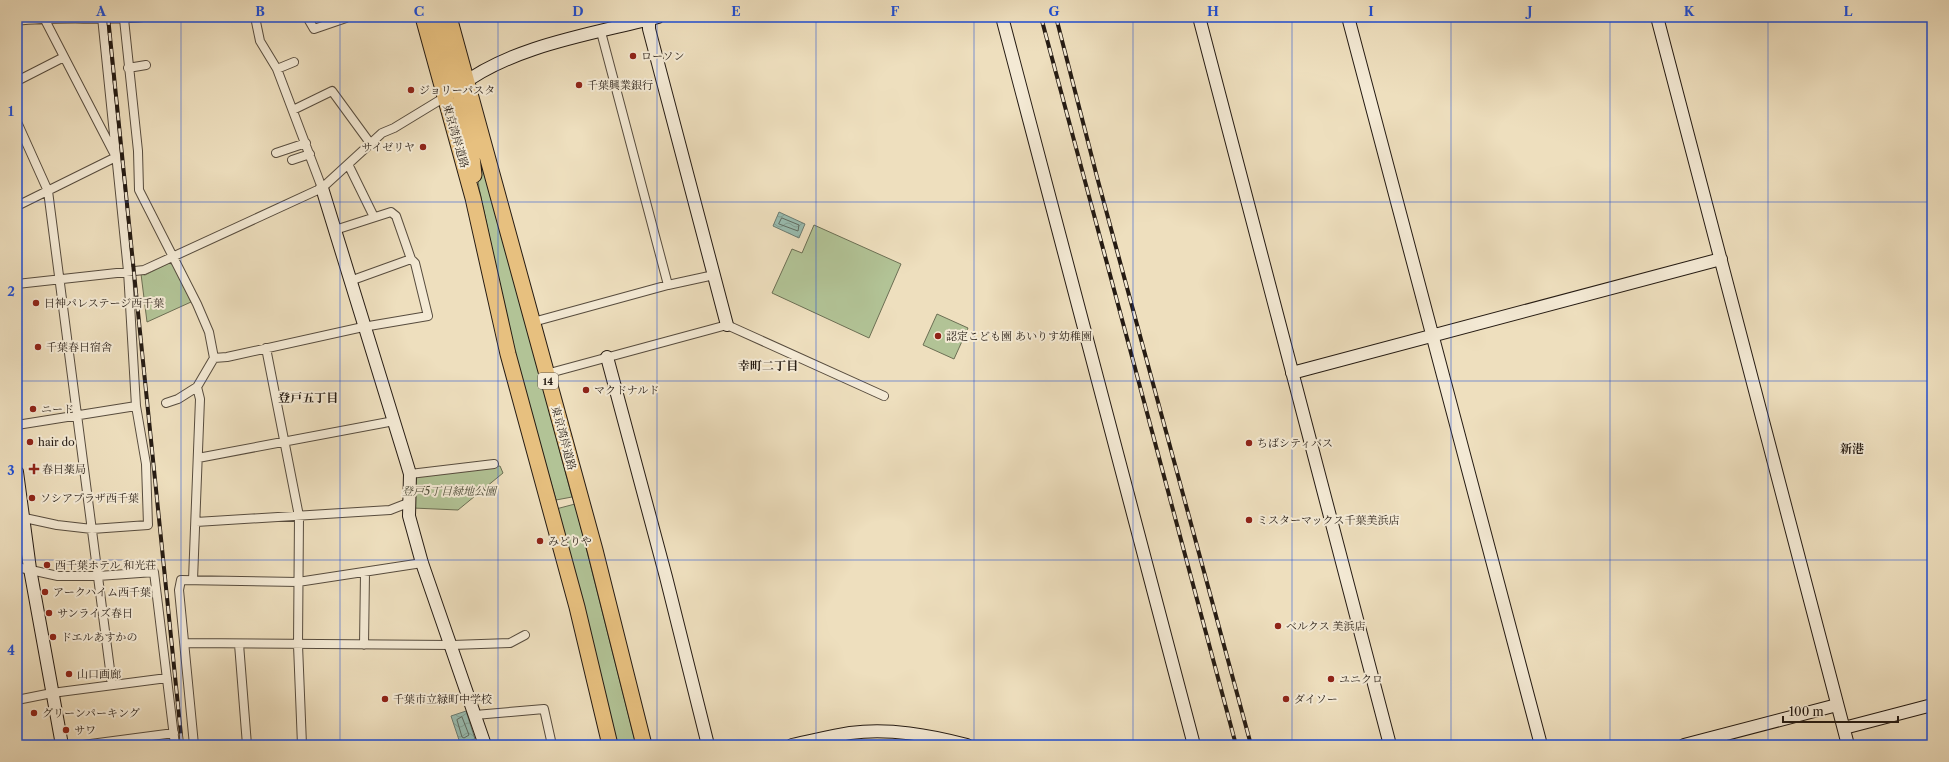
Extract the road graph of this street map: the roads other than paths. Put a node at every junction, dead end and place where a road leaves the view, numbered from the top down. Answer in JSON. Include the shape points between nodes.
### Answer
{"nodes":[{"id":1,"x":143,"y":17,"type":"edge"},
{"id":2,"x":255,"y":17,"type":"edge"},
{"id":3,"x":307,"y":17,"type":"edge"},
{"id":4,"x":423,"y":17,"type":"edge"},
{"id":5,"x":434,"y":17,"type":"edge"},
{"id":6,"x":449,"y":17,"type":"edge"},
{"id":7,"x":1002,"y":17,"type":"edge"},
{"id":8,"x":1199,"y":17,"type":"edge"},
{"id":9,"x":1348,"y":17,"type":"edge"},
{"id":10,"x":1657,"y":17,"type":"edge"},
{"id":11,"x":44,"y":18,"type":"junction"},
{"id":12,"x":102,"y":18,"type":"edge"},
{"id":13,"x":346,"y":18,"type":"edge"},
{"id":14,"x":652,"y":18,"type":"edge"},
{"id":15,"x":124,"y":19,"type":"junction"},
{"id":16,"x":17,"y":21,"type":"edge"},
{"id":17,"x":601,"y":32,"type":"junction"},
{"id":18,"x":64,"y":57,"type":"junction"},
{"id":19,"x":294,"y":62,"type":"dead end"},
{"id":20,"x":146,"y":65,"type":"dead end"},
{"id":21,"x":128,"y":68,"type":"junction"},
{"id":22,"x":277,"y":69,"type":"junction"},
{"id":23,"x":17,"y":81,"type":"edge"},
{"id":24,"x":466,"y":81,"type":"junction"},
{"id":25,"x":445,"y":97,"type":"junction"},
{"id":26,"x":293,"y":110,"type":"junction"},
{"id":27,"x":17,"y":122,"type":"edge"},
{"id":28,"x":306,"y":143,"type":"junction"},
{"id":29,"x":370,"y":143,"type":"junction"},
{"id":30,"x":276,"y":152,"type":"dead end"},
{"id":31,"x":310,"y":154,"type":"junction"},
{"id":32,"x":116,"y":157,"type":"junction"},
{"id":33,"x":292,"y":160,"type":"dead end"},
{"id":34,"x":348,"y":164,"type":"junction"},
{"id":35,"x":322,"y":188,"type":"junction"},
{"id":36,"x":48,"y":191,"type":"junction"},
{"id":37,"x":473,"y":198,"type":"junction"},
{"id":38,"x":17,"y":206,"type":"edge"},
{"id":39,"x":374,"y":217,"type":"junction"},
{"id":40,"x":335,"y":230,"type":"junction"},
{"id":41,"x":174,"y":257,"type":"junction"},
{"id":42,"x":411,"y":258,"type":"junction"},
{"id":43,"x":1721,"y":259,"type":"junction"},
{"id":44,"x":128,"y":272,"type":"junction"},
{"id":45,"x":714,"y":275,"type":"junction"},
{"id":46,"x":60,"y":279,"type":"junction"},
{"id":47,"x":350,"y":281,"type":"junction"},
{"id":48,"x":17,"y":284,"type":"edge"},
{"id":49,"x":668,"y":286,"type":"junction"},
{"id":50,"x":533,"y":322,"type":"junction"},
{"id":51,"x":727,"y":325,"type":"junction"},
{"id":52,"x":363,"y":327,"type":"junction"},
{"id":53,"x":1432,"y":336,"type":"junction"},
{"id":54,"x":266,"y":348,"type":"junction"},
{"id":55,"x":606,"y":357,"type":"junction"},
{"id":56,"x":214,"y":358,"type":"junction"},
{"id":57,"x":1292,"y":373,"type":"junction"},
{"id":58,"x":546,"y":374,"type":"junction"},
{"id":59,"x":197,"y":386,"type":"junction"},
{"id":60,"x":884,"y":396,"type":"dead end"},
{"id":61,"x":166,"y":403,"type":"dead end"},
{"id":62,"x":136,"y":406,"type":"junction"},
{"id":63,"x":78,"y":416,"type":"junction"},
{"id":64,"x":394,"y":421,"type":"junction"},
{"id":65,"x":17,"y":425,"type":"edge"},
{"id":66,"x":285,"y":442,"type":"junction"},
{"id":67,"x":198,"y":458,"type":"junction"},
{"id":68,"x":494,"y":464,"type":"dead end"},
{"id":69,"x":17,"y":472,"type":"edge"},
{"id":70,"x":410,"y":474,"type":"junction"},
{"id":71,"x":408,"y":502,"type":"junction"},
{"id":72,"x":299,"y":516,"type":"junction"},
{"id":73,"x":20,"y":517,"type":"edge"},
{"id":74,"x":196,"y":522,"type":"junction"},
{"id":75,"x":92,"y":529,"type":"junction"},
{"id":76,"x":422,"y":563,"type":"junction"},
{"id":77,"x":17,"y":567,"type":"edge"},
{"id":78,"x":30,"y":569,"type":"junction"},
{"id":79,"x":365,"y":573,"type":"junction"},
{"id":80,"x":98,"y":576,"type":"junction"},
{"id":81,"x":193,"y":580,"type":"junction"},
{"id":82,"x":298,"y":582,"type":"junction"},
{"id":83,"x":525,"y":635,"type":"dead end"},
{"id":84,"x":185,"y":643,"type":"junction"},
{"id":85,"x":239,"y":644,"type":"junction"},
{"id":86,"x":298,"y":645,"type":"junction"},
{"id":87,"x":364,"y":645,"type":"junction"},
{"id":88,"x":452,"y":645,"type":"junction"},
{"id":89,"x":167,"y":678,"type":"junction"},
{"id":90,"x":112,"y":685,"type":"junction"},
{"id":91,"x":52,"y":693,"type":"junction"},
{"id":92,"x":17,"y":700,"type":"edge"},
{"id":93,"x":1837,"y":705,"type":"junction"},
{"id":94,"x":1932,"y":705,"type":"edge"},
{"id":95,"x":475,"y":715,"type":"junction"},
{"id":96,"x":1844,"y":728,"type":"junction"},
{"id":97,"x":174,"y":733,"type":"junction"},
{"id":98,"x":814,"y":743,"type":"edge"},
{"id":99,"x":1691,"y":744,"type":"edge"},
{"id":100,"x":62,"y":745,"type":"edge"},
{"id":101,"x":83,"y":745,"type":"edge"},
{"id":102,"x":175,"y":745,"type":"edge"},
{"id":103,"x":194,"y":745,"type":"edge"},
{"id":104,"x":247,"y":745,"type":"edge"},
{"id":105,"x":302,"y":745,"type":"edge"},
{"id":106,"x":485,"y":745,"type":"edge"},
{"id":107,"x":552,"y":745,"type":"edge"},
{"id":108,"x":610,"y":745,"type":"edge"},
{"id":109,"x":644,"y":745,"type":"edge"},
{"id":110,"x":708,"y":745,"type":"edge"},
{"id":111,"x":792,"y":745,"type":"edge"},
{"id":112,"x":967,"y":745,"type":"edge"},
{"id":113,"x":1194,"y":745,"type":"edge"},
{"id":114,"x":1390,"y":745,"type":"edge"},
{"id":115,"x":1541,"y":745,"type":"edge"},
{"id":116,"x":1848,"y":745,"type":"edge"}],
"edges":[{"from":1,"to":15,"type":"street"},
{"from":2,"to":22,"type":"street","via":[[256,32]]},
{"from":3,"to":13,"type":"street","via":[[314,29]]},
{"from":4,"to":25,"type":"highway","name":"東京湾岸道路"},
{"from":5,"to":25,"type":"highway","via":[[450,73],[451,81]]},
{"from":6,"to":24,"type":"highway","name":"東京湾岸道路","number":"14"},
{"from":7,"to":113,"type":"street"},
{"from":8,"to":57,"type":"street"},
{"from":9,"to":53,"type":"street"},
{"from":10,"to":43,"type":"street"},
{"from":11,"to":12,"type":"street"},
{"from":11,"to":16,"type":"street"},
{"from":11,"to":18,"type":"street"},
{"from":12,"to":15,"type":"street"},
{"from":12,"to":32,"type":"street"},
{"from":14,"to":17,"type":"street"},
{"from":14,"to":45,"type":"street","via":[[649,29]]},
{"from":15,"to":21,"type":"street"},
{"from":17,"to":24,"type":"street","via":[[524,52]]},
{"from":17,"to":49,"type":"street"},
{"from":18,"to":23,"type":"street"},
{"from":18,"to":32,"type":"street"},
{"from":19,"to":22,"type":"street"},
{"from":20,"to":21,"type":"street"},
{"from":21,"to":41,"type":"street","via":[[138,150],[139,190]]},
{"from":22,"to":26,"type":"street"},
{"from":24,"to":25,"type":"street"},
{"from":24,"to":37,"type":"highway","via":[[460,94],[472,148]]},
{"from":24,"to":50,"type":"highway","name":"東京湾岸道路","number":"14"},
{"from":25,"to":29,"type":"street","via":[[382,133]]},
{"from":25,"to":37,"type":"highway","name":"東京湾岸道路"},
{"from":26,"to":28,"type":"street"},
{"from":26,"to":29,"type":"street","via":[[332,91]]},
{"from":27,"to":36,"type":"street"},
{"from":28,"to":30,"type":"street"},
{"from":28,"to":31,"type":"street"},
{"from":29,"to":34,"type":"street"},
{"from":31,"to":33,"type":"street"},
{"from":31,"to":35,"type":"street"},
{"from":32,"to":36,"type":"street"},
{"from":32,"to":44,"type":"street"},
{"from":34,"to":35,"type":"street"},
{"from":34,"to":39,"type":"street"},
{"from":35,"to":40,"type":"street"},
{"from":35,"to":41,"type":"street"},
{"from":36,"to":38,"type":"street"},
{"from":36,"to":46,"type":"street"},
{"from":37,"to":108,"type":"highway","name":"東京湾岸道路","via":[[506,347],[577,607]]},
{"from":39,"to":40,"type":"street"},
{"from":39,"to":42,"type":"street","via":[[391,212],[396,216]]},
{"from":40,"to":47,"type":"street"},
{"from":41,"to":44,"type":"street","via":[[144,270]]},
{"from":41,"to":56,"type":"street","via":[[209,332]]},
{"from":42,"to":47,"type":"street"},
{"from":42,"to":52,"type":"street","via":[[415,263],[428,316]]},
{"from":43,"to":53,"type":"street"},
{"from":43,"to":93,"type":"street"},
{"from":44,"to":46,"type":"street"},
{"from":44,"to":62,"type":"street"},
{"from":45,"to":49,"type":"street"},
{"from":45,"to":51,"type":"street"},
{"from":46,"to":48,"type":"street"},
{"from":46,"to":63,"type":"street"},
{"from":47,"to":52,"type":"street"},
{"from":49,"to":50,"type":"street"},
{"from":50,"to":58,"type":"highway","name":"東京湾岸道路","number":"14"},
{"from":51,"to":55,"type":"street"},
{"from":51,"to":60,"type":"street"},
{"from":52,"to":54,"type":"street"},
{"from":52,"to":64,"type":"street"},
{"from":53,"to":57,"type":"street"},
{"from":53,"to":115,"type":"street"},
{"from":54,"to":56,"type":"street"},
{"from":54,"to":66,"type":"street"},
{"from":55,"to":58,"type":"street"},
{"from":55,"to":110,"type":"street","via":[[666,577]]},
{"from":56,"to":59,"type":"street"},
{"from":57,"to":114,"type":"street"},
{"from":58,"to":109,"type":"highway","name":"東京湾岸道路","number":"14","via":[[597,557]]},
{"from":59,"to":61,"type":"street","via":[[178,399]]},
{"from":59,"to":67,"type":"street","via":[[200,399]]},
{"from":62,"to":63,"type":"street"},
{"from":62,"to":75,"type":"street","via":[[146,464],[148,525]]},
{"from":63,"to":65,"type":"street"},
{"from":63,"to":75,"type":"street"},
{"from":64,"to":66,"type":"street"},
{"from":64,"to":70,"type":"street"},
{"from":66,"to":67,"type":"street"},
{"from":66,"to":72,"type":"street"},
{"from":67,"to":74,"type":"street"},
{"from":68,"to":70,"type":"street"},
{"from":69,"to":73,"type":"street"},
{"from":70,"to":71,"type":"street"},
{"from":71,"to":72,"type":"street","via":[[390,510]]},
{"from":71,"to":76,"type":"street","via":[[409,516]]},
{"from":72,"to":74,"type":"street"},
{"from":72,"to":82,"type":"street"},
{"from":73,"to":75,"type":"street"},
{"from":73,"to":78,"type":"street"},
{"from":74,"to":81,"type":"street"},
{"from":75,"to":80,"type":"street"},
{"from":76,"to":79,"type":"street"},
{"from":76,"to":88,"type":"street"},
{"from":77,"to":78,"type":"street"},
{"from":78,"to":80,"type":"street","via":[[58,576]]},
{"from":78,"to":91,"type":"street"},
{"from":79,"to":82,"type":"street"},
{"from":79,"to":87,"type":"street"},
{"from":80,"to":89,"type":"street","via":[[154,572]]},
{"from":80,"to":90,"type":"street"},
{"from":81,"to":82,"type":"street"},
{"from":81,"to":84,"type":"street","via":[[181,580],[179,590]]},
{"from":82,"to":86,"type":"street"},
{"from":83,"to":88,"type":"street","via":[[510,643]]},
{"from":84,"to":85,"type":"street"},
{"from":84,"to":103,"type":"street"},
{"from":85,"to":86,"type":"street"},
{"from":85,"to":104,"type":"street"},
{"from":86,"to":87,"type":"street"},
{"from":86,"to":105,"type":"street"},
{"from":87,"to":88,"type":"street"},
{"from":88,"to":95,"type":"street"},
{"from":89,"to":90,"type":"street"},
{"from":89,"to":97,"type":"street"},
{"from":90,"to":91,"type":"street"},
{"from":91,"to":92,"type":"street"},
{"from":91,"to":100,"type":"street"},
{"from":93,"to":96,"type":"street"},
{"from":93,"to":99,"type":"street"},
{"from":94,"to":96,"type":"street"},
{"from":95,"to":106,"type":"street"},
{"from":95,"to":107,"type":"street","via":[[544,708]]},
{"from":96,"to":116,"type":"street"},
{"from":97,"to":101,"type":"street"},
{"from":97,"to":102,"type":"street"},
{"from":98,"to":111,"type":"street"},
{"from":98,"to":112,"type":"street","via":[[851,733],[895,732],[941,738]]}]}
